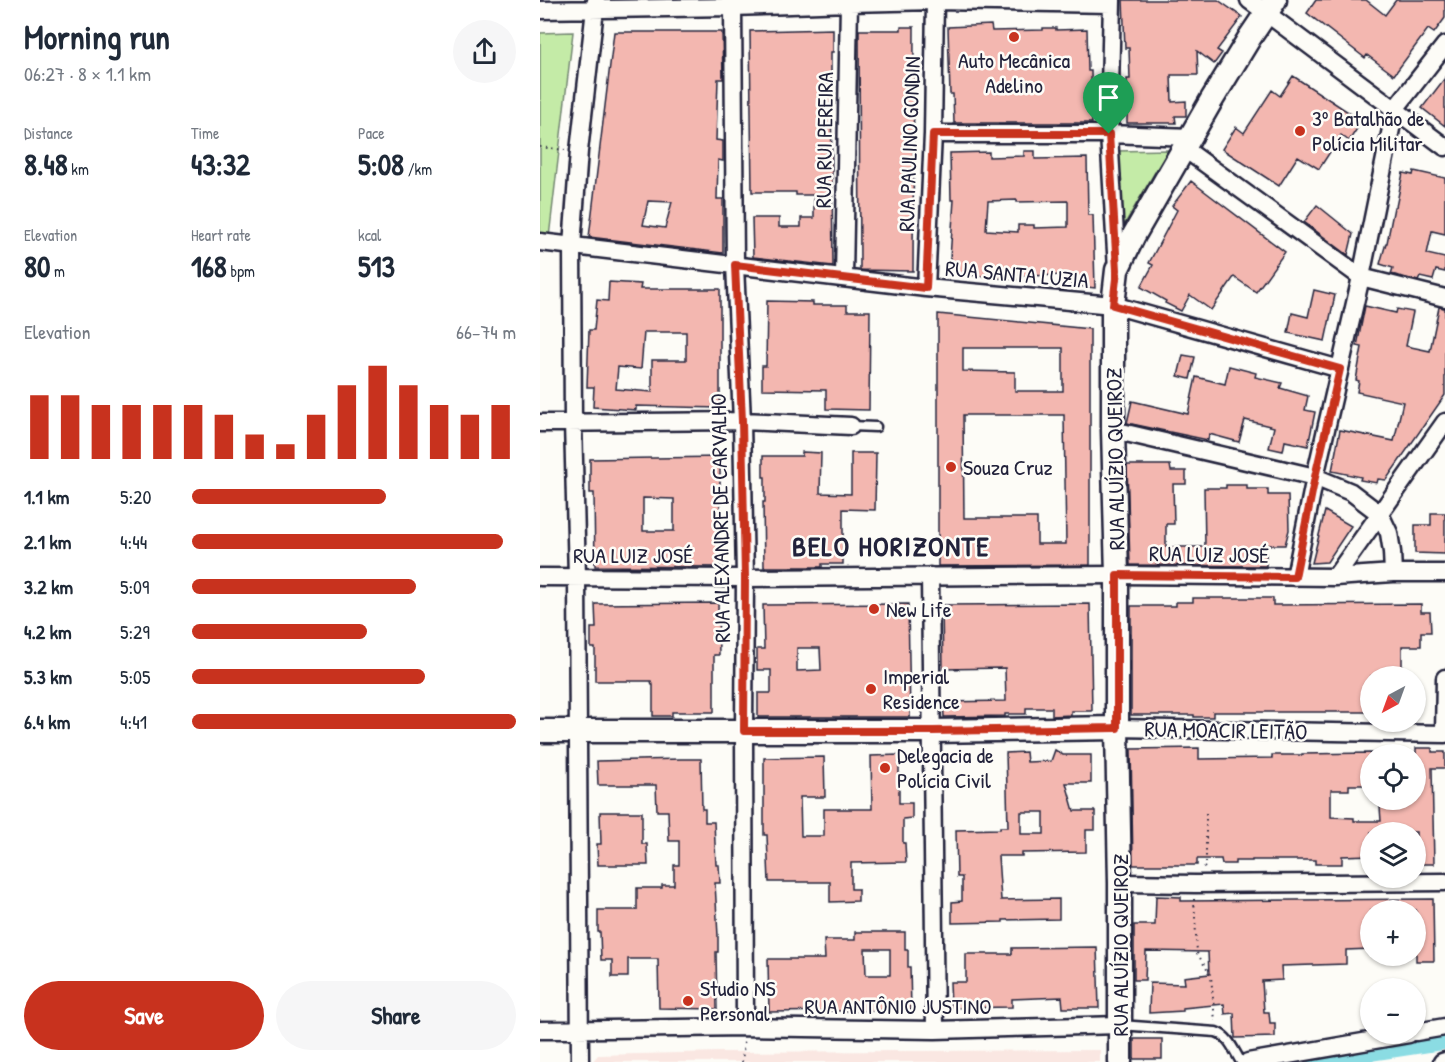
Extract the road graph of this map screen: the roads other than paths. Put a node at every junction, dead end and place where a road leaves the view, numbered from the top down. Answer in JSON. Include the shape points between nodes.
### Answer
{"nodes":[{"id":1,"x":935,"y":1,"type":"edge"},
{"id":2,"x":1112,"y":2,"type":"edge"},
{"id":3,"x":794,"y":3,"type":"edge"},
{"id":4,"x":849,"y":3,"type":"junction"},
{"id":5,"x":596,"y":4,"type":"edge"},
{"id":6,"x":1263,"y":4,"type":"edge"},
{"id":7,"x":733,"y":7,"type":"junction"},
{"id":8,"x":540,"y":10,"type":"edge"},
{"id":9,"x":1445,"y":45,"type":"edge"},
{"id":10,"x":1395,"y":109,"type":"junction"},
{"id":11,"x":933,"y":134,"type":"junction"},
{"id":12,"x":1109,"y":134,"type":"junction"},
{"id":13,"x":1193,"y":136,"type":"junction"},
{"id":14,"x":1445,"y":147,"type":"edge"},
{"id":15,"x":540,"y":242,"type":"edge"},
{"id":16,"x":572,"y":246,"type":"junction"},
{"id":17,"x":735,"y":265,"type":"junction"},
{"id":18,"x":1117,"y":270,"type":"junction"},
{"id":19,"x":1361,"y":277,"type":"junction"},
{"id":20,"x":844,"y":278,"type":"junction"},
{"id":21,"x":926,"y":288,"type":"junction"},
{"id":22,"x":1445,"y":298,"type":"edge"},
{"id":23,"x":1113,"y":305,"type":"junction"},
{"id":24,"x":1340,"y":369,"type":"junction"},
{"id":25,"x":742,"y":421,"type":"junction"},
{"id":26,"x":573,"y":422,"type":"junction"},
{"id":27,"x":1445,"y":422,"type":"edge"},
{"id":28,"x":540,"y":423,"type":"edge"},
{"id":29,"x":851,"y":426,"type":"joint"},
{"id":30,"x":876,"y":428,"type":"dead end"},
{"id":31,"x":1113,"y":430,"type":"junction"},
{"id":32,"x":1439,"y":443,"type":"edge"},
{"id":33,"x":1315,"y":477,"type":"junction"},
{"id":34,"x":1380,"y":514,"type":"junction"},
{"id":35,"x":1393,"y":573,"type":"junction"},
{"id":36,"x":1445,"y":573,"type":"edge"},
{"id":37,"x":1117,"y":575,"type":"junction"},
{"id":38,"x":930,"y":576,"type":"junction"},
{"id":39,"x":540,"y":577,"type":"edge"},
{"id":40,"x":577,"y":577,"type":"junction"},
{"id":41,"x":1295,"y":577,"type":"junction"},
{"id":42,"x":1335,"y":577,"type":"junction"},
{"id":43,"x":745,"y":578,"type":"junction"},
{"id":44,"x":1445,"y":678,"type":"edge"},
{"id":45,"x":1117,"y":728,"type":"junction"},
{"id":46,"x":578,"y":730,"type":"junction"},
{"id":47,"x":540,"y":731,"type":"edge"},
{"id":48,"x":744,"y":731,"type":"junction"},
{"id":49,"x":933,"y":731,"type":"junction"},
{"id":50,"x":1444,"y":734,"type":"edge"},
{"id":51,"x":1445,"y":882,"type":"edge"},
{"id":52,"x":1120,"y":883,"type":"junction"},
{"id":53,"x":1120,"y":1025,"type":"junction"},
{"id":54,"x":745,"y":1027,"type":"junction"},
{"id":55,"x":1445,"y":1027,"type":"edge"},
{"id":56,"x":580,"y":1029,"type":"junction"},
{"id":57,"x":540,"y":1030,"type":"edge"},
{"id":58,"x":935,"y":1030,"type":"junction"},
{"id":59,"x":1426,"y":1030,"type":"edge"},
{"id":60,"x":1360,"y":1043,"type":"edge"},
{"id":61,"x":580,"y":1062,"type":"edge"},
{"id":62,"x":1120,"y":1062,"type":"edge"},
{"id":63,"x":1241,"y":1062,"type":"edge"},
{"id":64,"x":1255,"y":1062,"type":"edge"}],
"edges":[{"from":1,"to":2,"type":"street"},
{"from":1,"to":4,"type":"street"},
{"from":1,"to":11,"type":"street","name":"RUA PAULINO GONDIN"},
{"from":2,"to":12,"type":"street","name":"RUA ALUÍZIO QUEIROZ"},
{"from":3,"to":4,"type":"street"},
{"from":3,"to":7,"type":"street"},
{"from":4,"to":20,"type":"street","name":"RUA RUI PEREIRA"},
{"from":5,"to":7,"type":"street"},
{"from":5,"to":8,"type":"street"},
{"from":5,"to":16,"type":"street"},
{"from":6,"to":10,"type":"street"},
{"from":6,"to":13,"type":"main road","via":[[1252,40]]},
{"from":7,"to":17,"type":"street","name":"RUA ALEXANDRE DE CARVALHO"},
{"from":9,"to":10,"type":"street"},
{"from":10,"to":14,"type":"street"},
{"from":10,"to":19,"type":"street"},
{"from":11,"to":12,"type":"street"},
{"from":11,"to":21,"type":"street","name":"RUA PAULINO GONDIN"},
{"from":12,"to":13,"type":"street"},
{"from":12,"to":18,"type":"street","name":"RUA ALUÍZIO QUEIROZ"},
{"from":13,"to":18,"type":"main road"},
{"from":13,"to":19,"type":"street"},
{"from":15,"to":16,"type":"street","name":"RUA SANTA LUZIA"},
{"from":16,"to":17,"type":"street","name":"RUA SANTA LUZIA"},
{"from":16,"to":26,"type":"street"},
{"from":17,"to":20,"type":"street","name":"RUA SANTA LUZIA"},
{"from":17,"to":25,"type":"street","name":"RUA ALEXANDRE DE CARVALHO"},
{"from":18,"to":23,"type":"main road","name":"RUA ALUÍZIO QUEIROZ"},
{"from":19,"to":22,"type":"street"},
{"from":19,"to":24,"type":"street"},
{"from":20,"to":21,"type":"street","name":"RUA SANTA LUZIA"},
{"from":21,"to":23,"type":"street","name":"RUA SANTA LUZIA"},
{"from":23,"to":24,"type":"street","name":"RUA SANTA LUZIA"},
{"from":23,"to":31,"type":"main road","name":"RUA ALUÍZIO QUEIROZ"},
{"from":24,"to":33,"type":"street"},
{"from":25,"to":26,"type":"street"},
{"from":25,"to":29,"type":"street"},
{"from":25,"to":43,"type":"street","name":"RUA ALEXANDRE DE CARVALHO"},
{"from":26,"to":28,"type":"street"},
{"from":26,"to":40,"type":"street"},
{"from":27,"to":32,"type":"street"},
{"from":29,"to":30,"type":"lane"},
{"from":31,"to":33,"type":"street"},
{"from":31,"to":37,"type":"main road","name":"RUA ALUÍZIO QUEIROZ"},
{"from":32,"to":34,"type":"street"},
{"from":33,"to":34,"type":"street","via":[[1351,492]]},
{"from":33,"to":41,"type":"street"},
{"from":34,"to":35,"type":"street","via":[[1389,533]]},
{"from":34,"to":42,"type":"street"},
{"from":35,"to":36,"type":"street","name":"RUA LUIZ JOSÉ"},
{"from":35,"to":42,"type":"street","name":"RUA LUIZ JOSÉ"},
{"from":37,"to":38,"type":"street","name":"RUA LUIZ JOSÉ"},
{"from":37,"to":41,"type":"street","name":"RUA LUIZ JOSÉ"},
{"from":37,"to":45,"type":"main road","name":"RUA ALUÍZIO QUEIROZ"},
{"from":38,"to":43,"type":"street","name":"RUA LUIZ JOSÉ"},
{"from":38,"to":49,"type":"street"},
{"from":39,"to":40,"type":"street","name":"RUA LUIZ JOSÉ"},
{"from":40,"to":43,"type":"street","name":"RUA LUIZ JOSÉ"},
{"from":40,"to":46,"type":"street"},
{"from":41,"to":42,"type":"street","name":"RUA LUIZ JOSÉ"},
{"from":43,"to":48,"type":"street","name":"RUA ALEXANDRE DE CARVALHO"},
{"from":44,"to":50,"type":"street"},
{"from":45,"to":49,"type":"main road","name":"RUA MOACIR LEITÃO"},
{"from":45,"to":50,"type":"street","name":"RUA MOACIR LEITÃO"},
{"from":45,"to":52,"type":"main road","name":"RUA ALUÍZIO QUEIROZ"},
{"from":46,"to":47,"type":"main road","name":"RUA MOACIR LEITÃO"},
{"from":46,"to":48,"type":"main road","name":"RUA MOACIR LEITÃO"},
{"from":46,"to":56,"type":"street"},
{"from":48,"to":49,"type":"main road","name":"RUA MOACIR LEITÃO"},
{"from":48,"to":54,"type":"street","name":"RUA ALEXANDRE DE CARVALHO"},
{"from":49,"to":58,"type":"street"},
{"from":51,"to":52,"type":"street"},
{"from":52,"to":53,"type":"main road","name":"RUA ALUÍZIO QUEIROZ"},
{"from":53,"to":58,"type":"street","name":"RUA ANTÔNIO JUSTINO"},
{"from":53,"to":62,"type":"main road","name":"RUA ALUÍZIO QUEIROZ"},
{"from":53,"to":63,"type":"lane","name":"RUA ANTÔNIO JUSTINO","via":[[1221,1033]]},
{"from":54,"to":56,"type":"street","name":"RUA ANTÔNIO JUSTINO"},
{"from":54,"to":58,"type":"street","name":"RUA ANTÔNIO JUSTINO"},
{"from":55,"to":59,"type":"street"},
{"from":56,"to":57,"type":"street","name":"RUA ANTÔNIO JUSTINO"},
{"from":56,"to":61,"type":"street"},
{"from":60,"to":64,"type":"street"}]}
